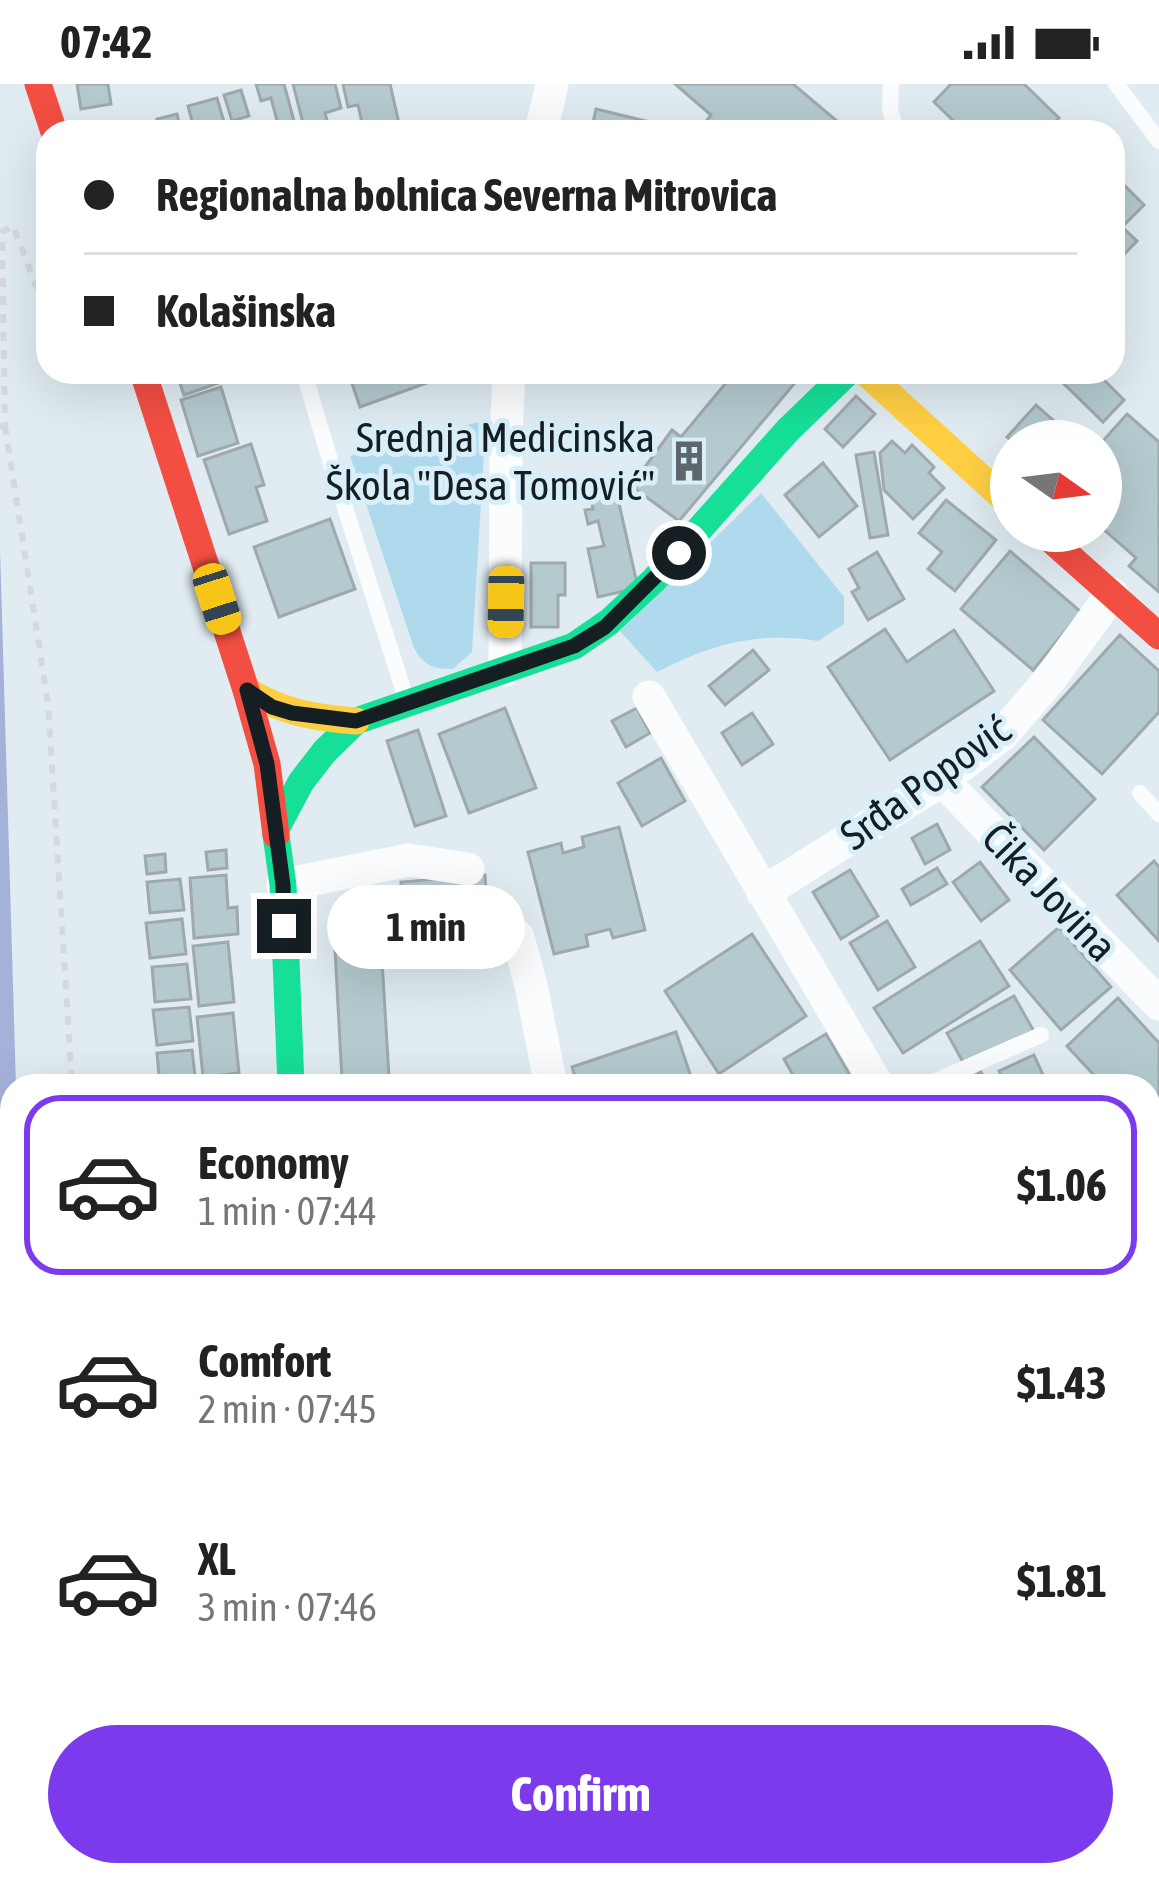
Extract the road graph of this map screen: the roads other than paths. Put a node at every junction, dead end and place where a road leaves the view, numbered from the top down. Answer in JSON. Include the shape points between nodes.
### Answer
{"nodes":[{"id":1,"x":38,"y":84,"type":"edge"},
{"id":2,"x":552,"y":84,"type":"edge"},
{"id":3,"x":891,"y":84,"type":"edge"},
{"id":4,"x":1117,"y":84,"type":"edge"},
{"id":5,"x":50,"y":120,"type":"edge"},
{"id":6,"x":544,"y":120,"type":"edge"},
{"id":7,"x":893,"y":120,"type":"edge"},
{"id":8,"x":1159,"y":140,"type":"edge"},
{"id":9,"x":147,"y":384,"type":"edge"},
{"id":10,"x":307,"y":384,"type":"edge"},
{"id":11,"x":508,"y":384,"type":"edge"},
{"id":12,"x":835,"y":384,"type":"edge"},
{"id":13,"x":878,"y":384,"type":"edge"},
{"id":14,"x":990,"y":486,"type":"edge"},
{"id":15,"x":1065,"y":552,"type":"edge"},
{"id":16,"x":1112,"y":594,"type":"junction"},
{"id":17,"x":1159,"y":636,"type":"edge"},
{"id":18,"x":505,"y":670,"type":"junction"},
{"id":19,"x":247,"y":690,"type":"junction"},
{"id":20,"x":649,"y":698,"type":"dead end"},
{"id":21,"x":406,"y":702,"type":"junction"},
{"id":22,"x":356,"y":721,"type":"junction"},
{"id":23,"x":942,"y":780,"type":"junction"},
{"id":24,"x":1140,"y":793,"type":"dead end"},
{"id":25,"x":1159,"y":814,"type":"edge"},
{"id":26,"x":276,"y":830,"type":"junction"},
{"id":27,"x":468,"y":869,"type":"dead end"},
{"id":28,"x":283,"y":885,"type":"junction"},
{"id":29,"x":763,"y":893,"type":"junction"},
{"id":30,"x":518,"y":938,"type":"dead end"},
{"id":31,"x":1159,"y":1004,"type":"edge"},
{"id":32,"x":1041,"y":1035,"type":"dead end"},
{"id":33,"x":291,"y":1074,"type":"edge"},
{"id":34,"x":548,"y":1074,"type":"edge"},
{"id":35,"x":871,"y":1074,"type":"edge"},
{"id":36,"x":951,"y":1074,"type":"edge"}],
"edges":[{"from":1,"to":5,"type":"street"},
{"from":2,"to":6,"type":"street"},
{"from":3,"to":7,"type":"lane"},
{"from":4,"to":8,"type":"lane"},
{"from":9,"to":19,"type":"street"},
{"from":10,"to":21,"type":"lane"},
{"from":11,"to":18,"type":"street"},
{"from":12,"to":18,"type":"street","via":[[605,627]]},
{"from":13,"to":14,"type":"street"},
{"from":15,"to":16,"type":"street"},
{"from":16,"to":17,"type":"street"},
{"from":16,"to":23,"type":"street","name":"Srđa Popović","via":[[1003,734]]},
{"from":18,"to":21,"type":"street"},
{"from":19,"to":22,"type":"street","via":[[292,713]]},
{"from":19,"to":26,"type":"street"},
{"from":20,"to":29,"type":"street"},
{"from":21,"to":22,"type":"street"},
{"from":22,"to":26,"type":"street","via":[[301,782]]},
{"from":23,"to":29,"type":"street","name":"Srđa Popović"},
{"from":23,"to":31,"type":"street","name":"Čika Jovina"},
{"from":24,"to":25,"type":"lane"},
{"from":26,"to":28,"type":"street"},
{"from":27,"to":28,"type":"street","via":[[409,860]]},
{"from":28,"to":33,"type":"street"},
{"from":29,"to":35,"type":"street"},
{"from":30,"to":34,"type":"street"},
{"from":32,"to":36,"type":"lane"}]}
